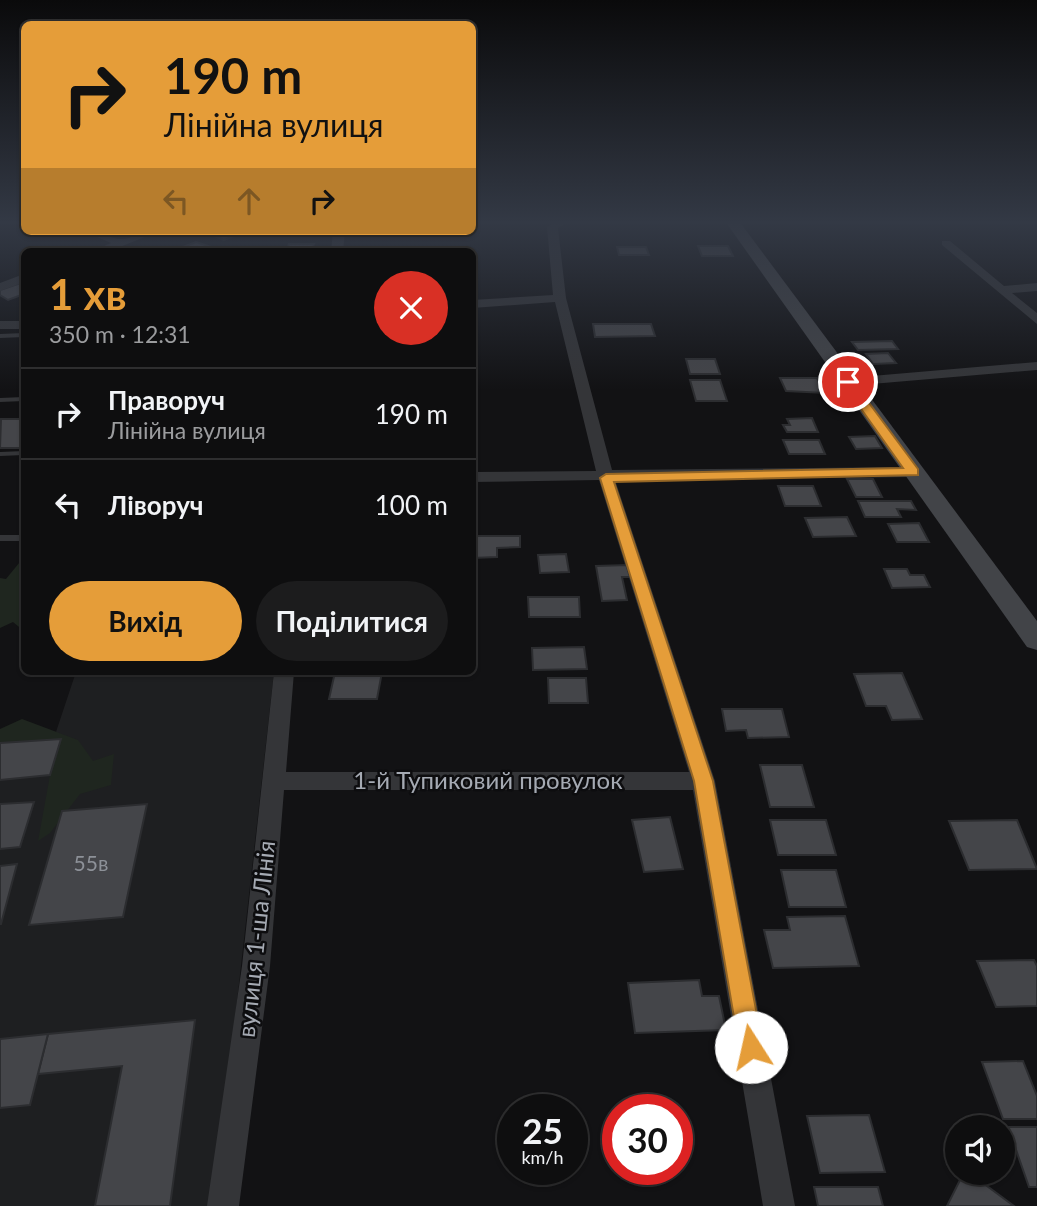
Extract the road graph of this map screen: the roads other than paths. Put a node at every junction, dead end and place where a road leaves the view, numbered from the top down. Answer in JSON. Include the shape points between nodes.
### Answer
{"nodes":[{"id":1,"x":558,"y":277,"type":"edge"},
{"id":2,"x":773,"y":277,"type":"edge"},
{"id":3,"x":987,"y":277,"type":"edge"},
{"id":4,"x":21,"y":279,"type":"edge"},
{"id":5,"x":0,"y":287,"type":"edge"},
{"id":6,"x":1037,"y":287,"type":"edge"},
{"id":7,"x":1002,"y":290,"type":"junction"},
{"id":8,"x":560,"y":298,"type":"junction"},
{"id":9,"x":476,"y":304,"type":"edge"},
{"id":10,"x":1037,"y":320,"type":"edge"},
{"id":11,"x":21,"y":326,"type":"edge"},
{"id":12,"x":1,"y":334,"type":"edge"},
{"id":13,"x":21,"y":337,"type":"edge"},
{"id":14,"x":1037,"y":366,"type":"edge"},
{"id":15,"x":848,"y":382,"type":"junction"},
{"id":16,"x":0,"y":400,"type":"edge"},
{"id":17,"x":21,"y":400,"type":"edge"},
{"id":18,"x":21,"y":453,"type":"edge"},
{"id":19,"x":0,"y":454,"type":"edge"},
{"id":20,"x":913,"y":472,"type":"junction"},
{"id":21,"x":476,"y":477,"type":"edge"},
{"id":22,"x":606,"y":478,"type":"junction"},
{"id":23,"x":0,"y":538,"type":"edge"},
{"id":24,"x":21,"y":538,"type":"edge"},
{"id":25,"x":1037,"y":642,"type":"edge"},
{"id":26,"x":284,"y":675,"type":"edge"},
{"id":27,"x":274,"y":781,"type":"junction"},
{"id":28,"x":703,"y":781,"type":"junction"},
{"id":29,"x":223,"y":1206,"type":"edge"},
{"id":30,"x":779,"y":1206,"type":"edge"}],
"edges":[{"from":1,"to":8,"type":"street"},
{"from":2,"to":15,"type":"main road"},
{"from":3,"to":7,"type":"street"},
{"from":4,"to":5,"type":"street"},
{"from":6,"to":7,"type":"street"},
{"from":7,"to":10,"type":"street"},
{"from":8,"to":9,"type":"street"},
{"from":8,"to":22,"type":"street"},
{"from":11,"to":12,"type":"street"},
{"from":12,"to":13,"type":"lane"},
{"from":14,"to":15,"type":"street"},
{"from":15,"to":20,"type":"main road"},
{"from":16,"to":17,"type":"lane"},
{"from":18,"to":19,"type":"lane"},
{"from":20,"to":22,"type":"street"},
{"from":20,"to":25,"type":"main road"},
{"from":21,"to":22,"type":"street"},
{"from":22,"to":28,"type":"street"},
{"from":23,"to":24,"type":"lane"},
{"from":26,"to":27,"type":"street","name":"вулиця 1-ша Лінія"},
{"from":27,"to":28,"type":"street","name":"1-й Тупиковий провулок"},
{"from":27,"to":29,"type":"street","name":"вулиця 1-ша Лінія","via":[[256,966]]},
{"from":28,"to":30,"type":"street"}]}
